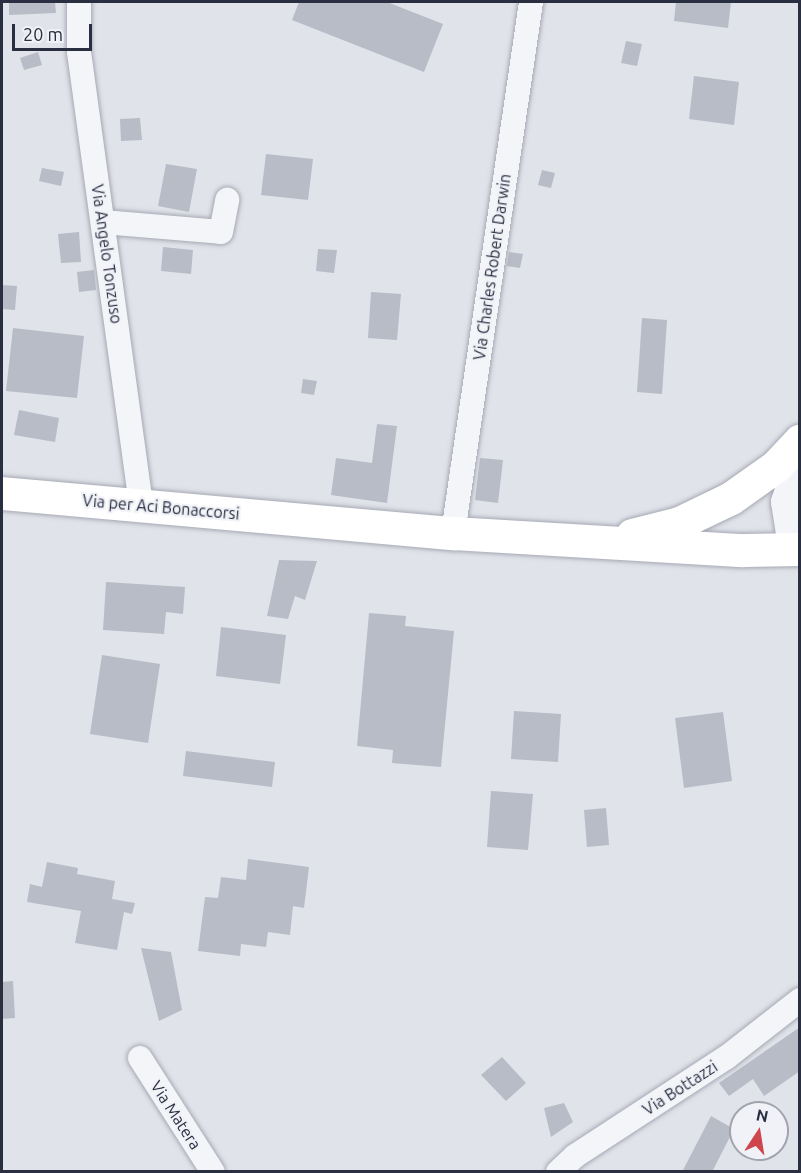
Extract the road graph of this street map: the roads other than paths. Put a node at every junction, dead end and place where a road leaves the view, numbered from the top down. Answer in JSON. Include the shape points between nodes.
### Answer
{"nodes":[{"id":1,"x":80,"y":2,"type":"edge"},
{"id":2,"x":531,"y":2,"type":"edge"},
{"id":3,"x":227,"y":200,"type":"dead end"},
{"id":4,"x":103,"y":222,"type":"junction"},
{"id":5,"x":800,"y":440,"type":"edge"},
{"id":6,"x":800,"y":459,"type":"edge"},
{"id":7,"x":2,"y":493,"type":"edge"},
{"id":8,"x":141,"y":506,"type":"junction"},
{"id":9,"x":453,"y":533,"type":"junction"},
{"id":10,"x":800,"y":539,"type":"edge"},
{"id":11,"x":601,"y":543,"type":"junction"},
{"id":12,"x":800,"y":549,"type":"edge"},
{"id":13,"x":800,"y":1000,"type":"edge"},
{"id":14,"x":140,"y":1058,"type":"dead end"},
{"id":15,"x":213,"y":1172,"type":"edge"},
{"id":16,"x":558,"y":1172,"type":"edge"}],
"edges":[{"from":1,"to":4,"type":"street","name":"Via Angelo Tonzuso","via":[[80,52]]},
{"from":2,"to":9,"type":"street","name":"Via Charles Robert Darwin"},
{"from":3,"to":4,"type":"street","via":[[221,232]]},
{"from":4,"to":8,"type":"street","name":"Via Angelo Tonzuso"},
{"from":5,"to":11,"type":"main road","via":[[776,466],[731,498],[679,523]]},
{"from":6,"to":10,"type":"street","via":[[786,502],[791,532]]},
{"from":7,"to":8,"type":"main road","name":"Via per Aci Bonaccorsi"},
{"from":8,"to":9,"type":"main road","name":"Via per Aci Bonaccorsi"},
{"from":9,"to":11,"type":"main road","name":"Via per Aci Bonaccorsi"},
{"from":11,"to":12,"type":"main road","name":"Via per Aci Bonaccorsi"},
{"from":13,"to":16,"type":"street","name":"Via Bottazzi","via":[[727,1057],[575,1156]]},
{"from":14,"to":15,"type":"street","name":"Via Matera"}]}
